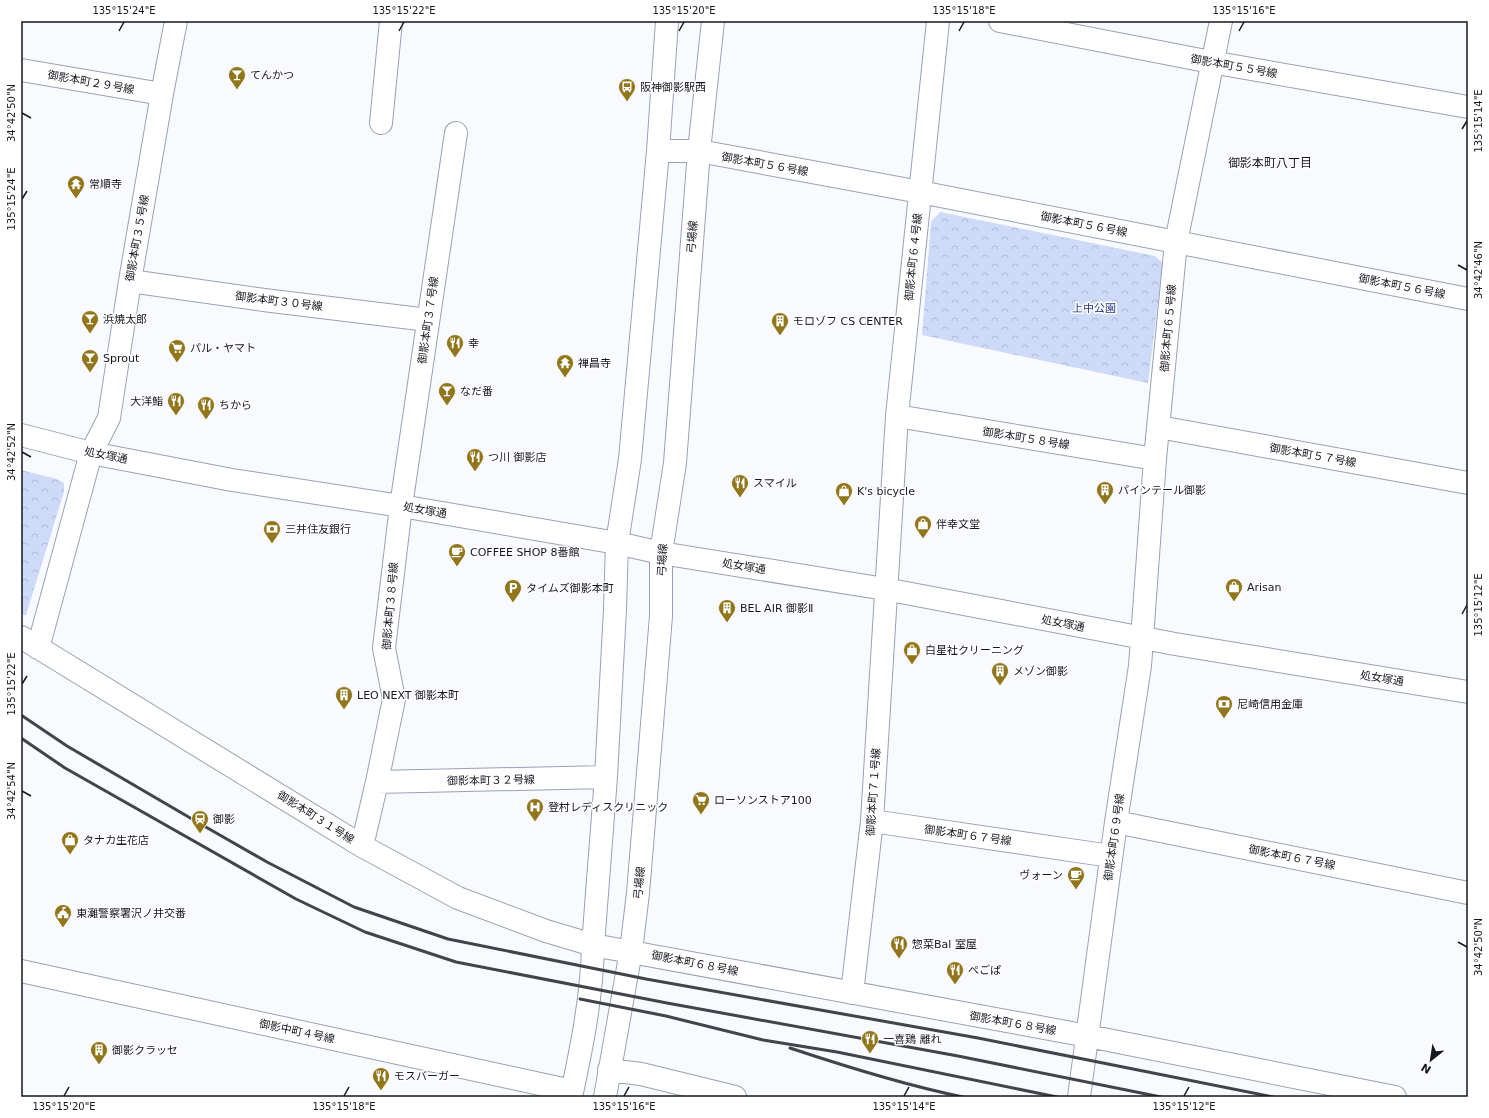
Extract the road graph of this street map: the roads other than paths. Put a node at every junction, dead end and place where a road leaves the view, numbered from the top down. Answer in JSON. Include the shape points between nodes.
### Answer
{"nodes":[{"id":1,"x":176,"y":21,"type":"edge"},
{"id":2,"x":391,"y":21,"type":"edge"},
{"id":3,"x":667,"y":21,"type":"edge"},
{"id":4,"x":712,"y":21,"type":"edge"},
{"id":5,"x":938,"y":21,"type":"edge"},
{"id":6,"x":1000,"y":21,"type":"edge"},
{"id":7,"x":1221,"y":21,"type":"edge"},
{"id":8,"x":1211,"y":62,"type":"junction"},
{"id":9,"x":21,"y":70,"type":"edge"},
{"id":10,"x":162,"y":94,"type":"junction"},
{"id":11,"x":1468,"y":107,"type":"edge"},
{"id":12,"x":381,"y":124,"type":"dead end"},
{"id":13,"x":456,"y":134,"type":"dead end"},
{"id":14,"x":658,"y":151,"type":"junction"},
{"id":15,"x":699,"y":151,"type":"junction"},
{"id":16,"x":920,"y":192,"type":"junction"},
{"id":17,"x":1176,"y":242,"type":"junction"},
{"id":18,"x":130,"y":281,"type":"junction"},
{"id":19,"x":1468,"y":299,"type":"edge"},
{"id":20,"x":428,"y":320,"type":"junction"},
{"id":21,"x":897,"y":416,"type":"junction"},
{"id":22,"x":1159,"y":427,"type":"junction"},
{"id":23,"x":21,"y":435,"type":"edge"},
{"id":24,"x":91,"y":453,"type":"junction"},
{"id":25,"x":1155,"y":460,"type":"junction"},
{"id":26,"x":1468,"y":483,"type":"edge"},
{"id":27,"x":401,"y":506,"type":"junction"},
{"id":28,"x":617,"y":543,"type":"junction"},
{"id":29,"x":661,"y":553,"type":"junction"},
{"id":30,"x":886,"y":589,"type":"junction"},
{"id":31,"x":1142,"y":638,"type":"junction"},
{"id":32,"x":30,"y":642,"type":"edge"},
{"id":33,"x":1468,"y":692,"type":"edge"},
{"id":34,"x":606,"y":778,"type":"junction"},
{"id":35,"x":377,"y":782,"type":"junction"},
{"id":36,"x":872,"y":821,"type":"junction"},
{"id":37,"x":1116,"y":822,"type":"junction"},
{"id":38,"x":362,"y":846,"type":"junction"},
{"id":39,"x":1111,"y":856,"type":"junction"},
{"id":40,"x":1468,"y":893,"type":"edge"},
{"id":41,"x":593,"y":944,"type":"junction"},
{"id":42,"x":631,"y":951,"type":"junction"},
{"id":43,"x":21,"y":971,"type":"edge"},
{"id":44,"x":852,"y":993,"type":"junction"},
{"id":45,"x":1088,"y":1036,"type":"junction"},
{"id":46,"x":609,"y":1070,"type":"junction"},
{"id":47,"x":572,"y":1094,"type":"edge"},
{"id":48,"x":604,"y":1097,"type":"edge"},
{"id":49,"x":735,"y":1097,"type":"edge"},
{"id":50,"x":1079,"y":1097,"type":"edge"},
{"id":51,"x":1395,"y":1097,"type":"edge"}],
"edges":[{"from":1,"to":10,"type":"street","name":"御影本町３５号線"},
{"from":2,"to":12,"type":"street"},
{"from":3,"to":14,"type":"street"},
{"from":4,"to":15,"type":"street","name":"弓場線"},
{"from":5,"to":16,"type":"street","name":"御影本町６４号線"},
{"from":6,"to":8,"type":"street","name":"御影本町５５号線"},
{"from":7,"to":8,"type":"street","name":"御影本町６５号線"},
{"from":8,"to":11,"type":"street","name":"御影本町５５号線"},
{"from":8,"to":17,"type":"street","name":"御影本町６５号線"},
{"from":9,"to":10,"type":"street","name":"御影本町２９号線"},
{"from":10,"to":18,"type":"street","name":"御影本町３５号線"},
{"from":13,"to":20,"type":"street","name":"御影本町３７号線"},
{"from":14,"to":15,"type":"street"},
{"from":14,"to":28,"type":"street","via":[[630,459]]},
{"from":15,"to":16,"type":"street","name":"御影本町５６号線"},
{"from":15,"to":29,"type":"street","name":"弓場線","via":[[674,462]]},
{"from":16,"to":17,"type":"street","name":"御影本町５６号線"},
{"from":16,"to":21,"type":"street","name":"御影本町６４号線"},
{"from":17,"to":19,"type":"street","name":"御影本町５６号線"},
{"from":17,"to":22,"type":"street","name":"御影本町６５号線"},
{"from":18,"to":20,"type":"street","name":"御影本町３０号線"},
{"from":18,"to":24,"type":"street","name":"御影本町３５号線","via":[[109,418]]},
{"from":20,"to":27,"type":"street","name":"御影本町３７号線"},
{"from":21,"to":25,"type":"street","name":"御影本町５８号線"},
{"from":21,"to":30,"type":"street","name":"御影本町６４号線"},
{"from":22,"to":25,"type":"street","name":"御影本町６５号線"},
{"from":22,"to":26,"type":"street","name":"御影本町５７号線"},
{"from":23,"to":24,"type":"street","name":"処女塚通"},
{"from":24,"to":27,"type":"street","name":"処女塚通","via":[[232,480]]},
{"from":24,"to":32,"type":"street","name":"御影本町３５号線"},
{"from":25,"to":31,"type":"street","name":"御影本町６５号線"},
{"from":27,"to":28,"type":"street","name":"処女塚通"},
{"from":27,"to":35,"type":"street","name":"御影本町３８号線","via":[[384,648],[394,699]]},
{"from":28,"to":29,"type":"street","name":"処女塚通"},
{"from":28,"to":34,"type":"street"},
{"from":29,"to":30,"type":"street","name":"処女塚通"},
{"from":29,"to":42,"type":"street","name":"弓場線","via":[[661,616],[639,885]]},
{"from":30,"to":31,"type":"street","name":"処女塚通"},
{"from":30,"to":36,"type":"street","name":"御影本町７１号線"},
{"from":31,"to":33,"type":"street","name":"処女塚通"},
{"from":31,"to":37,"type":"street","name":"御影本町６９号線"},
{"from":32,"to":38,"type":"street","name":"御影本町３１号線"},
{"from":34,"to":35,"type":"street","name":"御影本町３２号線"},
{"from":34,"to":41,"type":"street"},
{"from":35,"to":38,"type":"street","name":"御影本町３８号線"},
{"from":36,"to":39,"type":"street","name":"御影本町６７号線"},
{"from":36,"to":44,"type":"street","name":"御影本町７１号線"},
{"from":37,"to":39,"type":"street","name":"御影本町６９号線"},
{"from":37,"to":40,"type":"street","name":"御影本町６７号線"},
{"from":38,"to":41,"type":"street","name":"御影本町３１号線","via":[[458,898],[546,931]]},
{"from":39,"to":45,"type":"street","name":"御影本町６９号線"},
{"from":41,"to":42,"type":"street","name":"御影本町３１号線"},
{"from":41,"to":47,"type":"street","via":[[590,998]]},
{"from":42,"to":44,"type":"street","name":"御影本町６８号線"},
{"from":42,"to":46,"type":"street","name":"弓場線"},
{"from":43,"to":47,"type":"street","name":"御影中町４号線"},
{"from":44,"to":45,"type":"street","name":"御影本町６８号線"},
{"from":45,"to":50,"type":"street","name":"御影本町６９号線"},
{"from":45,"to":51,"type":"street","name":"御影本町６８号線"},
{"from":46,"to":47,"type":"street"},
{"from":46,"to":48,"type":"street","name":"弓場線"},
{"from":46,"to":49,"type":"street","via":[[641,1074]]}]}
